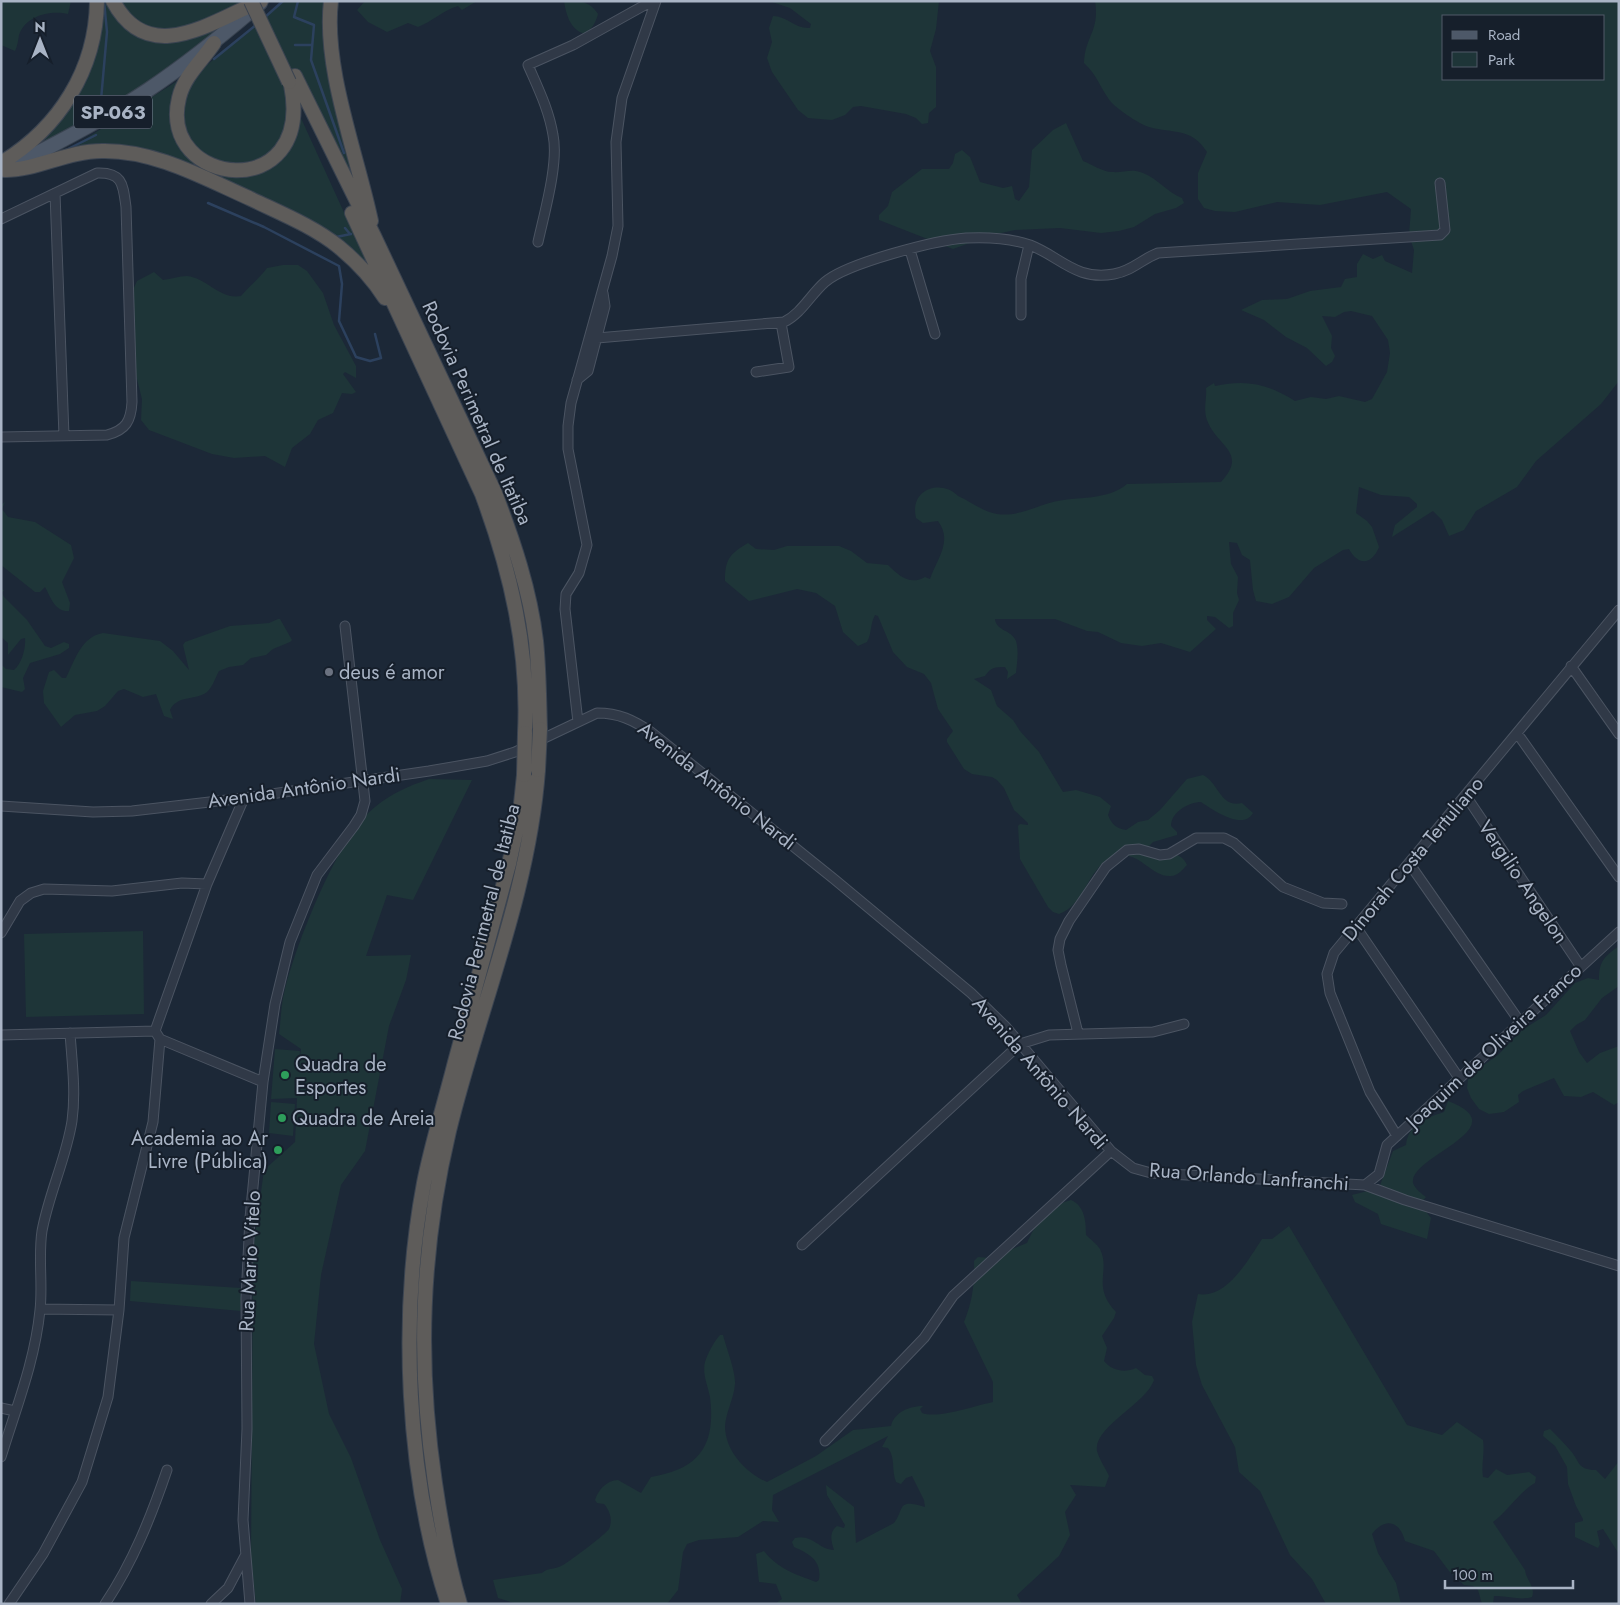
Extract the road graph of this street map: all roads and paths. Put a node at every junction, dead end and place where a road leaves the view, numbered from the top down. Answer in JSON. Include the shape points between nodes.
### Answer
{"nodes":[{"id":1,"x":97,"y":1,"type":"edge"},
{"id":2,"x":113,"y":1,"type":"edge"},
{"id":3,"x":251,"y":1,"type":"edge"},
{"id":4,"x":262,"y":1,"type":"edge"},
{"id":5,"x":331,"y":1,"type":"edge"},
{"id":6,"x":654,"y":1,"type":"edge"},
{"id":7,"x":214,"y":43,"type":"junction"},
{"id":8,"x":292,"y":81,"type":"junction"},
{"id":9,"x":3,"y":168,"type":"edge"},
{"id":10,"x":1440,"y":183,"type":"dead end"},
{"id":11,"x":56,"y":193,"type":"junction"},
{"id":12,"x":1,"y":219,"type":"edge"},
{"id":13,"x":374,"y":236,"type":"junction"},
{"id":14,"x":538,"y":242,"type":"dead end"},
{"id":15,"x":1029,"y":245,"type":"junction"},
{"id":16,"x":910,"y":250,"type":"junction"},
{"id":17,"x":602,"y":293,"type":"junction"},
{"id":18,"x":1021,"y":315,"type":"dead end"},
{"id":19,"x":399,"y":317,"type":"junction"},
{"id":20,"x":781,"y":323,"type":"junction"},
{"id":21,"x":935,"y":334,"type":"dead end"},
{"id":22,"x":596,"y":338,"type":"junction"},
{"id":23,"x":756,"y":372,"type":"dead end"},
{"id":24,"x":577,"y":380,"type":"junction"},
{"id":25,"x":64,"y":436,"type":"junction"},
{"id":26,"x":1,"y":437,"type":"edge"},
{"id":27,"x":1619,"y":610,"type":"edge"},
{"id":28,"x":345,"y":626,"type":"dead end"},
{"id":29,"x":1571,"y":666,"type":"junction"},
{"id":30,"x":578,"y":722,"type":"junction"},
{"id":31,"x":1517,"y":733,"type":"junction"},
{"id":32,"x":1619,"y":734,"type":"edge"},
{"id":33,"x":363,"y":781,"type":"junction"},
{"id":34,"x":1466,"y":796,"type":"junction"},
{"id":35,"x":244,"y":798,"type":"junction"},
{"id":36,"x":1,"y":806,"type":"edge"},
{"id":37,"x":1409,"y":863,"type":"junction"},
{"id":38,"x":1619,"y":876,"type":"edge"},
{"id":39,"x":207,"y":884,"type":"junction"},
{"id":40,"x":1342,"y":904,"type":"dead end"},
{"id":41,"x":1356,"y":927,"type":"junction"},
{"id":42,"x":1619,"y":932,"type":"edge"},
{"id":43,"x":1,"y":933,"type":"edge"},
{"id":44,"x":1581,"y":967,"type":"junction"},
{"id":45,"x":1520,"y":1022,"type":"junction"},
{"id":46,"x":1184,"y":1024,"type":"dead end"},
{"id":47,"x":155,"y":1031,"type":"junction"},
{"id":48,"x":70,"y":1033,"type":"junction"},
{"id":49,"x":1078,"y":1033,"type":"junction"},
{"id":50,"x":1,"y":1035,"type":"edge"},
{"id":51,"x":160,"y":1039,"type":"junction"},
{"id":52,"x":1020,"y":1044,"type":"junction"},
{"id":53,"x":1459,"y":1078,"type":"junction"},
{"id":54,"x":264,"y":1082,"type":"junction"},
{"id":55,"x":1397,"y":1136,"type":"junction"},
{"id":56,"x":1111,"y":1151,"type":"junction"},
{"id":57,"x":1365,"y":1185,"type":"junction"},
{"id":58,"x":802,"y":1244,"type":"dead end"},
{"id":59,"x":1619,"y":1266,"type":"edge"},
{"id":60,"x":40,"y":1309,"type":"junction"},
{"id":61,"x":119,"y":1310,"type":"junction"},
{"id":62,"x":1,"y":1408,"type":"edge"},
{"id":63,"x":15,"y":1411,"type":"junction"},
{"id":64,"x":825,"y":1441,"type":"dead end"},
{"id":65,"x":1,"y":1457,"type":"edge"},
{"id":66,"x":167,"y":1470,"type":"dead end"},
{"id":67,"x":246,"y":1554,"type":"junction"},
{"id":68,"x":9,"y":1604,"type":"edge"},
{"id":69,"x":105,"y":1604,"type":"edge"},
{"id":70,"x":212,"y":1604,"type":"edge"},
{"id":71,"x":250,"y":1604,"type":"edge"},
{"id":72,"x":448,"y":1604,"type":"edge"},
{"id":73,"x":460,"y":1604,"type":"edge"}],
"edges":[{"from":1,"to":9,"type":"highway","via":[[90,51],[67,101],[42,132]]},
{"from":2,"to":4,"type":"highway","via":[[140,29],[175,36],[207,28]]},
{"from":3,"to":8,"type":"highway","name":"Rodovia Perimetral de Itatiba","bridge":true},
{"from":4,"to":7,"type":"main road","number":"SP-063"},
{"from":4,"to":8,"type":"highway","name":"Rodovia Perimetral de Itatiba"},
{"from":5,"to":13,"type":"highway","via":[[329,27],[333,61]]},
{"from":6,"to":14,"type":"street","via":[[573,45],[528,65],[545,103],[554,136],[551,180]]},
{"from":6,"to":17,"type":"street","via":[[622,98],[616,142],[618,226]]},
{"from":7,"to":8,"type":"highway","via":[[183,86],[178,100],[181,133],[190,149],[212,166],[231,171],[250,169],[266,163],[279,152],[292,126]]},
{"from":7,"to":9,"type":"main road","number":"SP-063","via":[[131,101]]},
{"from":8,"to":13,"type":"highway","name":"Rodovia Perimetral de Itatiba"},
{"from":8,"to":19,"type":"highway","name":"Rodovia Perimetral de Itatiba"},
{"from":9,"to":19,"type":"highway","via":[[26,168],[70,154],[103,150],[146,156],[174,165],[321,234],[354,260]]},
{"from":10,"to":15,"type":"street","via":[[1444,230],[1440,235],[1158,253],[1129,270],[1102,275],[1074,270]]},
{"from":11,"to":12,"type":"street"},
{"from":11,"to":25,"type":"street"},
{"from":11,"to":25,"type":"street","via":[[97,173],[107,172],[118,177],[123,187],[128,254],[131,416],[127,426],[119,432]]},
{"from":13,"to":73,"type":"highway","name":"Rodovia Perimetral de Itatiba","bridge":true,"via":[[495,493],[523,576],[536,640],[540,729],[531,836],[450,1130],[427,1254],[423,1310],[425,1413],[442,1533]]},
{"from":15,"to":16,"type":"street","via":[[990,238],[963,238]]},
{"from":15,"to":18,"type":"street","via":[[1021,279]]},
{"from":16,"to":20,"type":"street","via":[[839,273],[819,287],[795,315]]},
{"from":16,"to":21,"type":"street"},
{"from":17,"to":22,"type":"street","via":[[605,306]]},
{"from":17,"to":24,"type":"street"},
{"from":19,"to":72,"type":"highway","name":"Rodovia Perimetral de Itatiba","bridge":true,"via":[[482,494],[497,537],[522,636],[526,700],[520,813],[424,1182],[415,1252],[410,1336],[413,1421],[431,1542]]},
{"from":20,"to":22,"type":"street"},
{"from":20,"to":23,"type":"street","via":[[789,367]]},
{"from":22,"to":24,"type":"street","via":[[588,371]]},
{"from":24,"to":30,"type":"street","via":[[568,426],[568,449],[587,545],[579,573],[566,594],[565,609]]},
{"from":25,"to":26,"type":"street"},
{"from":27,"to":29,"type":"street","name":"Dinorah Costa Tertuliano"},
{"from":28,"to":33,"type":"street","name":"Rua Mario Vitelo"},
{"from":29,"to":31,"type":"street","name":"Dinorah Costa Tertuliano"},
{"from":29,"to":32,"type":"street"},
{"from":30,"to":33,"type":"street","name":"Avenida Antônio Nardi","via":[[538,743],[487,761]]},
{"from":30,"to":52,"type":"street","name":"Avenida Antônio Nardi","via":[[597,713],[610,713],[629,718],[651,732],[964,986]]},
{"from":31,"to":34,"type":"street","name":"Dinorah Costa Tertuliano"},
{"from":31,"to":38,"type":"street"},
{"from":33,"to":35,"type":"street","name":"Avenida Antônio Nardi"},
{"from":33,"to":54,"type":"street","name":"Rua Mario Vitelo","via":[[365,801],[361,815],[317,875],[290,942],[275,1004]]},
{"from":34,"to":37,"type":"street","name":"Dinorah Costa Tertuliano"},
{"from":34,"to":44,"type":"street","name":"Vergilio Angelon"},
{"from":35,"to":36,"type":"street","name":"Avenida Antônio Nardi","via":[[132,811]]},
{"from":35,"to":39,"type":"street"},
{"from":37,"to":41,"type":"street","name":"Dinorah Costa Tertuliano"},
{"from":37,"to":45,"type":"street"},
{"from":39,"to":43,"type":"street","via":[[31,893],[20,901]]},
{"from":39,"to":47,"type":"street"},
{"from":40,"to":49,"type":"street","via":[[1323,903],[1282,887],[1234,843],[1224,838],[1196,838],[1169,854],[1127,850],[1102,873],[1060,939],[1058,950]]},
{"from":41,"to":53,"type":"street"},
{"from":41,"to":55,"type":"street","name":"Dinorah Costa Tertuliano","via":[[1334,953],[1328,974],[1330,993],[1370,1092]]},
{"from":42,"to":44,"type":"street","name":"Joaquim de Oliveira Franco"},
{"from":44,"to":45,"type":"street","name":"Joaquim de Oliveira Franco"},
{"from":45,"to":53,"type":"street","name":"Joaquim de Oliveira Franco"},
{"from":46,"to":49,"type":"street","via":[[1153,1032]]},
{"from":47,"to":48,"type":"street"},
{"from":47,"to":51,"type":"street"},
{"from":48,"to":50,"type":"street"},
{"from":48,"to":60,"type":"street","via":[[72,1120],[45,1216]]},
{"from":49,"to":52,"type":"street","via":[[1049,1035]]},
{"from":51,"to":54,"type":"street"},
{"from":51,"to":61,"type":"street","via":[[153,1122],[124,1238]]},
{"from":52,"to":56,"type":"street","name":"Avenida Antônio Nardi"},
{"from":52,"to":58,"type":"street"},
{"from":53,"to":55,"type":"street","name":"Joaquim de Oliveira Franco"},
{"from":54,"to":67,"type":"street","name":"Rua Mario Vitelo","via":[[250,1218],[246,1298],[247,1429],[243,1520]]},
{"from":55,"to":57,"type":"street","name":"Joaquim de Oliveira Franco","via":[[1388,1145],[1376,1179]]},
{"from":56,"to":57,"type":"street","name":"Rua Orlando Lanfranchi","via":[[1133,1168],[1168,1174]]},
{"from":56,"to":64,"type":"street","name":"Avenida Antônio Nardi","via":[[953,1296],[924,1338]]},
{"from":57,"to":59,"type":"street","name":"Rua Orlando Lanfranchi"},
{"from":60,"to":61,"type":"street"},
{"from":60,"to":63,"type":"street","via":[[34,1355]]},
{"from":61,"to":68,"type":"street","via":[[108,1397],[82,1482],[43,1554]]},
{"from":62,"to":63,"type":"street"},
{"from":63,"to":65,"type":"street"},
{"from":66,"to":69,"type":"street","via":[[149,1524]]},
{"from":67,"to":70,"type":"street","via":[[228,1588]]},
{"from":67,"to":71,"type":"street","name":"Rua Mario Vitelo"}]}
